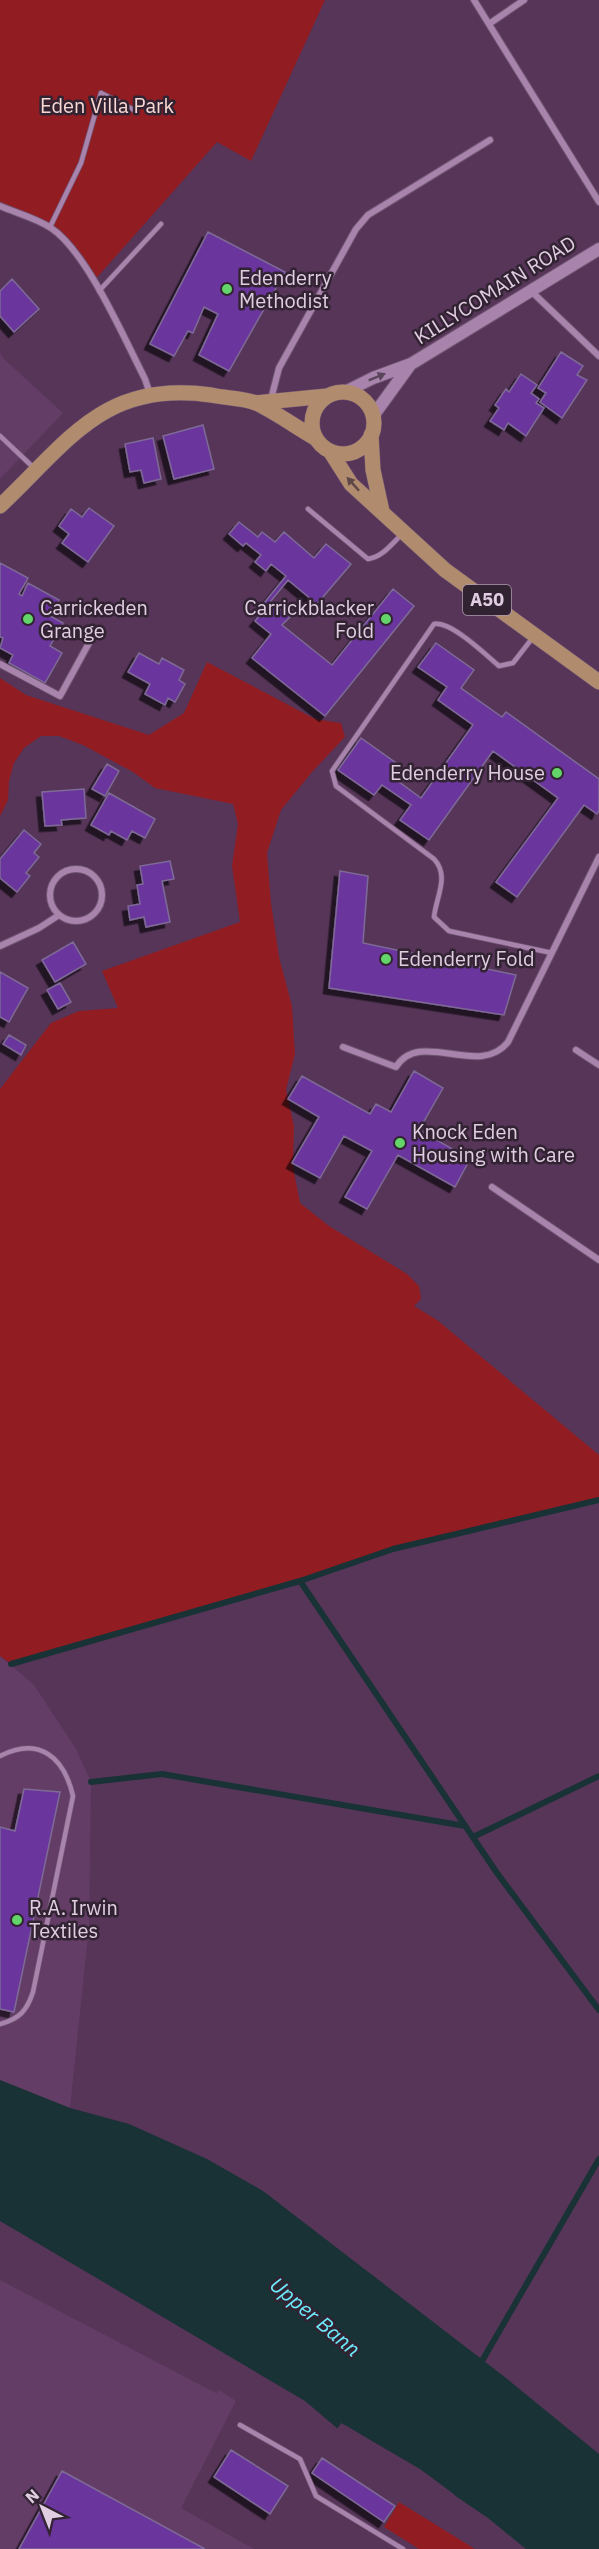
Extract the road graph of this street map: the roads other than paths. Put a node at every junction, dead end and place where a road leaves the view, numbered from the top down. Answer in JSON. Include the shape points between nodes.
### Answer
{"nodes":[{"id":1,"x":474,"y":0,"type":"edge"},
{"id":2,"x":524,"y":0,"type":"edge"},
{"id":3,"x":489,"y":24,"type":"junction"},
{"id":4,"x":136,"y":111,"type":"dead end"},
{"id":5,"x":490,"y":140,"type":"dead end"},
{"id":6,"x":599,"y":202,"type":"edge"},
{"id":7,"x":0,"y":206,"type":"edge"},
{"id":8,"x":161,"y":224,"type":"dead end"},
{"id":9,"x":50,"y":227,"type":"junction"},
{"id":10,"x":599,"y":249,"type":"edge"},
{"id":11,"x":99,"y":291,"type":"junction"},
{"id":12,"x":531,"y":291,"type":"junction"},
{"id":13,"x":599,"y":356,"type":"edge"},
{"id":14,"x":411,"y":364,"type":"junction"},
{"id":15,"x":345,"y":392,"type":"junction"},
{"id":16,"x":150,"y":394,"type":"junction"},
{"id":17,"x":327,"y":396,"type":"junction"},
{"id":18,"x":270,"y":406,"type":"junction"},
{"id":19,"x":373,"y":416,"type":"junction"},
{"id":20,"x":371,"y":435,"type":"junction"},
{"id":21,"x":0,"y":436,"type":"edge"},
{"id":22,"x":315,"y":438,"type":"junction"},
{"id":23,"x":330,"y":451,"type":"junction"},
{"id":24,"x":36,"y":471,"type":"junction"},
{"id":25,"x":0,"y":506,"type":"edge"},
{"id":26,"x":308,"y":509,"type":"dead end"},
{"id":27,"x":382,"y":511,"type":"junction"},
{"id":28,"x":402,"y":534,"type":"junction"},
{"id":29,"x":534,"y":635,"type":"junction"},
{"id":30,"x":89,"y":643,"type":"dead end"},
{"id":31,"x":0,"y":664,"type":"edge"},
{"id":32,"x":599,"y":682,"type":"edge"},
{"id":33,"x":599,"y":857,"type":"edge"},
{"id":34,"x":59,"y":915,"type":"junction"},
{"id":35,"x":0,"y":946,"type":"edge"},
{"id":36,"x":552,"y":953,"type":"junction"},
{"id":37,"x":343,"y":1047,"type":"dead end"},
{"id":38,"x":576,"y":1050,"type":"dead end"},
{"id":39,"x":599,"y":1065,"type":"edge"},
{"id":40,"x":492,"y":1187,"type":"dead end"},
{"id":41,"x":599,"y":1260,"type":"edge"},
{"id":42,"x":0,"y":1756,"type":"edge"},
{"id":43,"x":0,"y":2024,"type":"edge"},
{"id":44,"x":240,"y":2425,"type":"dead end"},
{"id":45,"x":403,"y":2549,"type":"edge"}],
"edges":[{"from":1,"to":3,"type":"street"},
{"from":2,"to":3,"type":"street"},
{"from":3,"to":6,"type":"street"},
{"from":4,"to":9,"type":"lane","via":[[101,93],[81,163]]},
{"from":5,"to":18,"type":"street","via":[[368,215],[356,229],[279,368]]},
{"from":7,"to":9,"type":"street"},
{"from":8,"to":11,"type":"lane"},
{"from":9,"to":11,"type":"street","via":[[74,248]]},
{"from":10,"to":12,"type":"street","name":"KILLYCOMAIN ROAD"},
{"from":11,"to":16,"type":"street"},
{"from":12,"to":13,"type":"street"},
{"from":12,"to":14,"type":"street","name":"KILLYCOMAIN ROAD"},
{"from":15,"to":14,"type":"street","name":"KILLYCOMAIN ROAD","one_way":true},
{"from":14,"to":19,"type":"street","name":"KILLYCOMAIN ROAD"},
{"from":15,"to":17,"type":"main road"},
{"from":15,"to":19,"type":"main road","via":[[363,399]]},
{"from":16,"to":18,"type":"main road","via":[[190,392]]},
{"from":16,"to":24,"type":"main road","via":[[123,401],[80,427]]},
{"from":17,"to":18,"type":"main road"},
{"from":17,"to":22,"type":"main road","via":[[312,418]]},
{"from":18,"to":22,"type":"main road","number":"A50"},
{"from":19,"to":20,"type":"main road","number":"A50"},
{"from":20,"to":23,"type":"main road","via":[[359,450],[339,454]]},
{"from":20,"to":27,"type":"main road","number":"A50","via":[[373,470]]},
{"from":21,"to":24,"type":"lane"},
{"from":22,"to":23,"type":"main road","number":"A50"},
{"from":27,"to":23,"type":"main road","number":"A50","one_way":true,"via":[[351,484]]},
{"from":24,"to":25,"type":"main road"},
{"from":26,"to":28,"type":"lane","via":[[368,559],[376,558]]},
{"from":27,"to":28,"type":"main road","number":"A50"},
{"from":28,"to":29,"type":"main road","number":"A50"},
{"from":29,"to":32,"type":"main road","number":"A50"},
{"from":29,"to":36,"type":"lane","via":[[513,663],[499,666],[452,629],[442,623],[434,624],[332,771],[336,786],[441,867],[443,876],[434,917],[441,925],[449,931]]},
{"from":30,"to":31,"type":"street","via":[[60,696]]},
{"from":33,"to":36,"type":"street"},
{"from":34,"to":34,"type":"street","via":[[51,900],[58,877],[81,870],[96,878],[102,894],[98,910],[84,921]]},
{"from":34,"to":35,"type":"street"},
{"from":36,"to":37,"type":"street","via":[[501,1052],[482,1057],[417,1051],[396,1067]]},
{"from":38,"to":39,"type":"street"},
{"from":40,"to":41,"type":"street"},
{"from":42,"to":43,"type":"lane","via":[[20,1749],[39,1750],[53,1757],[63,1766],[74,1796],[33,1992],[20,2017]]},
{"from":44,"to":45,"type":"lane","via":[[300,2459],[316,2496]]}]}
